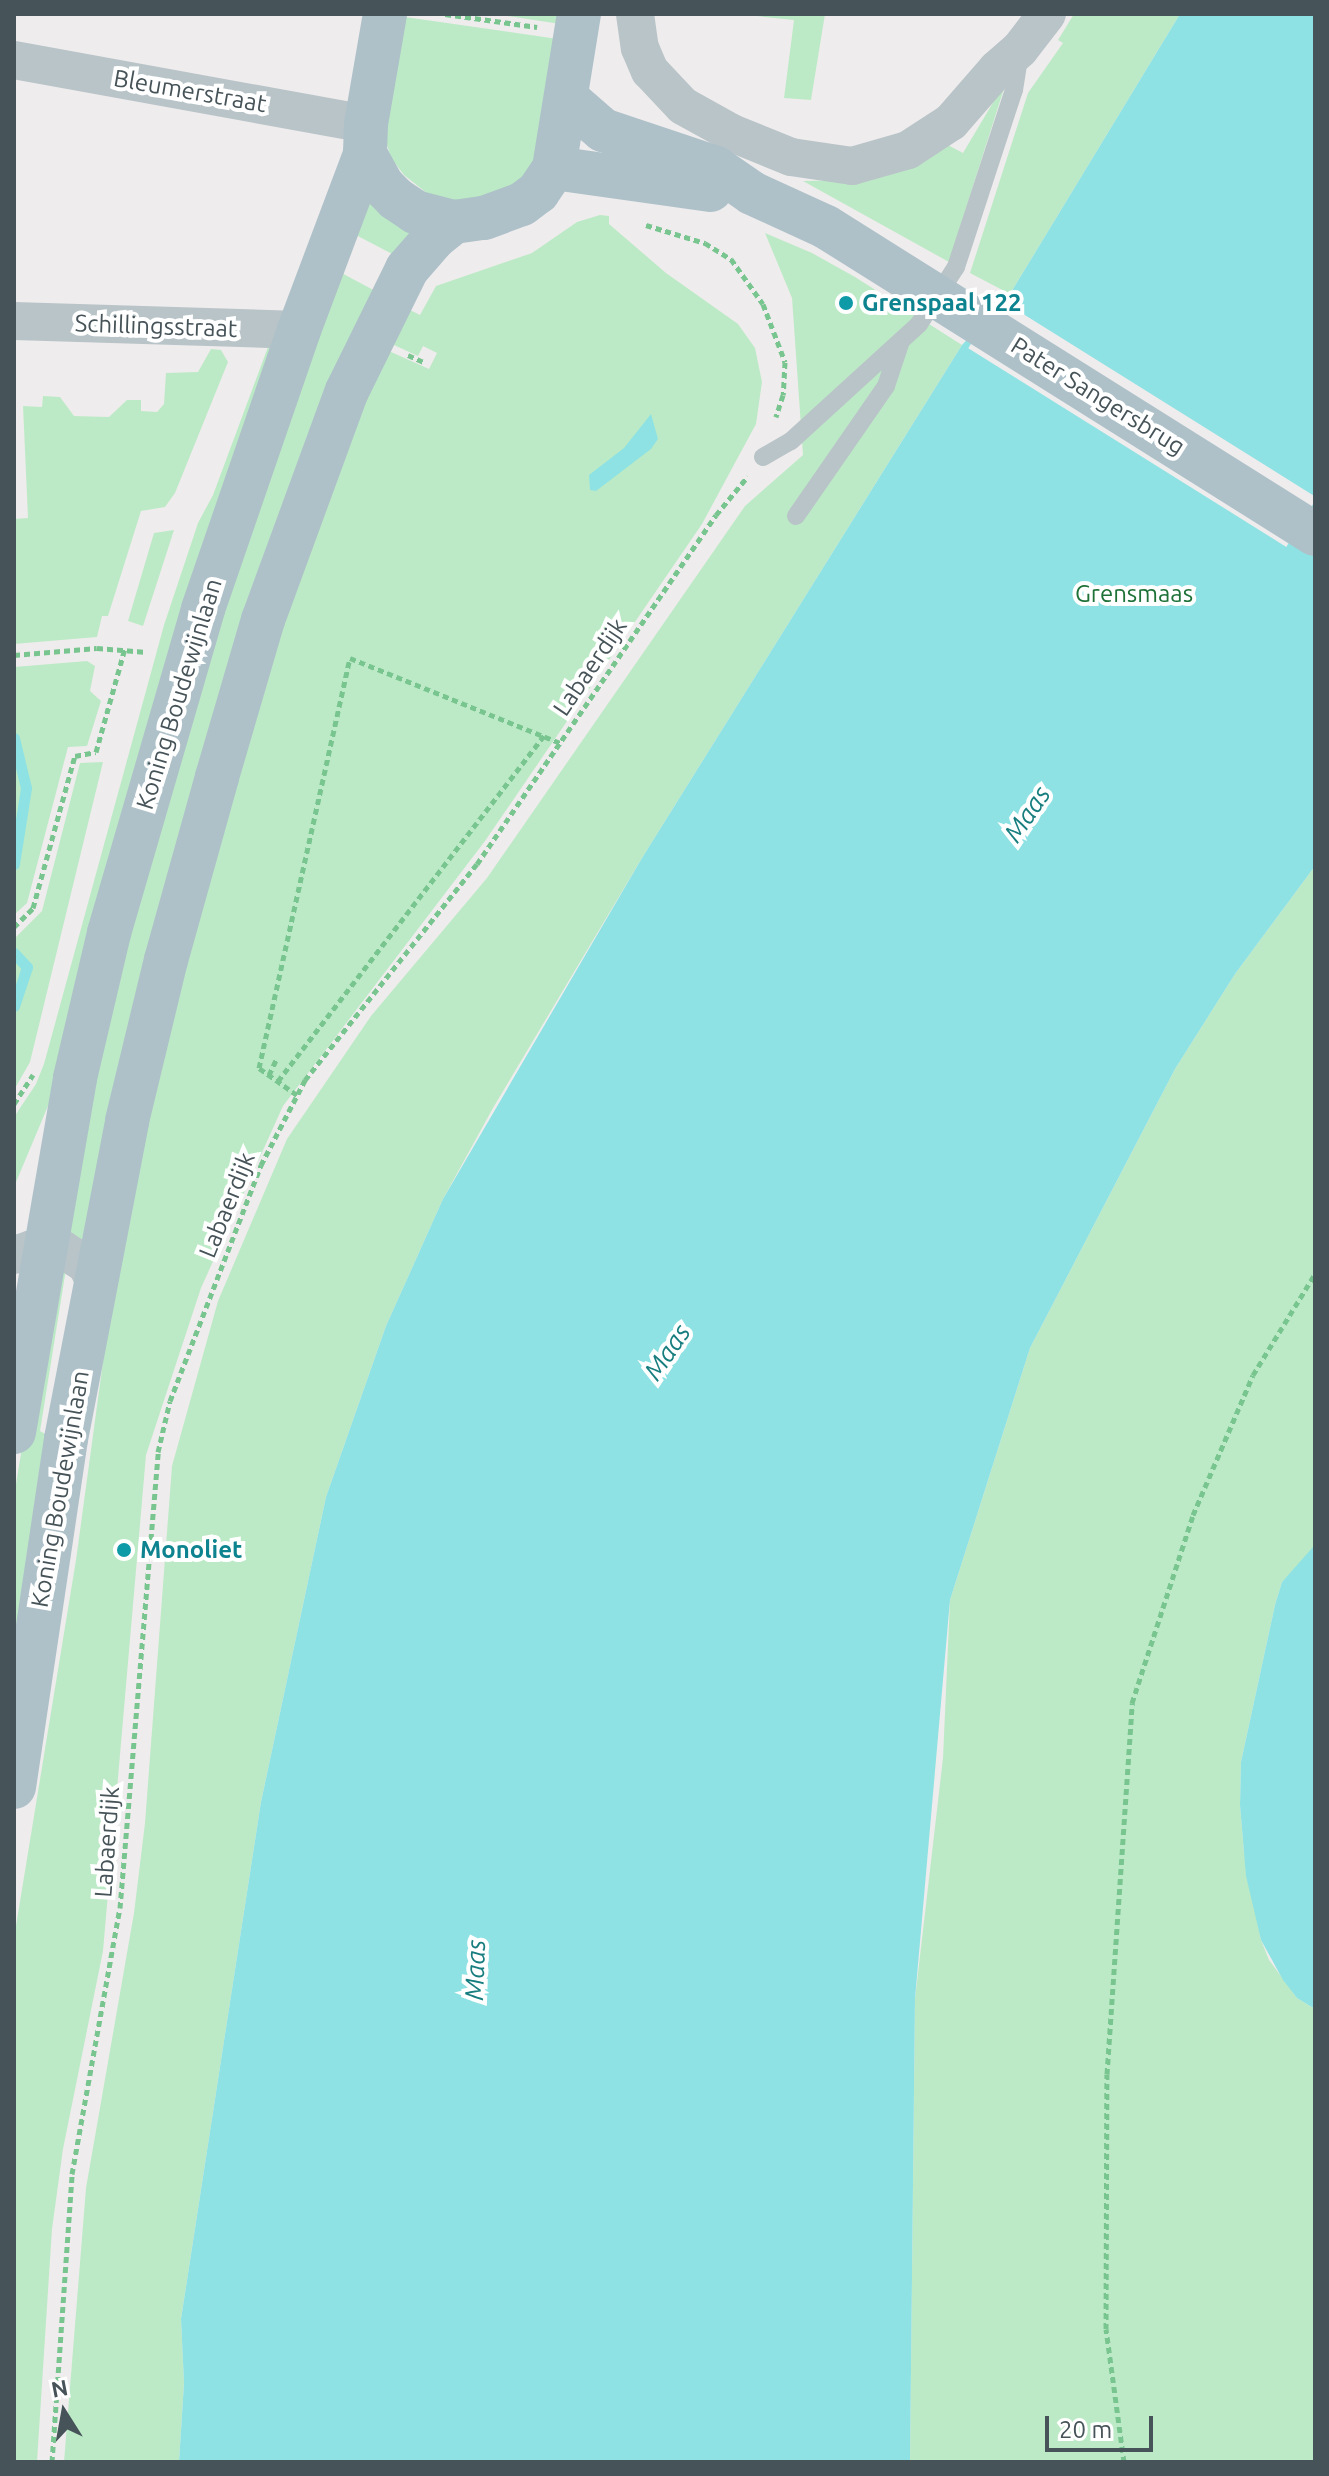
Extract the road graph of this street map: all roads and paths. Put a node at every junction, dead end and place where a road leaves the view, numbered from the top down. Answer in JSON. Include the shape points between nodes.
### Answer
{"nodes":[{"id":1,"x":385,"y":14,"type":"edge"},
{"id":2,"x":445,"y":14,"type":"edge"},
{"id":3,"x":635,"y":14,"type":"edge"},
{"id":4,"x":1047,"y":14,"type":"edge"},
{"id":5,"x":577,"y":23,"type":"edge"},
{"id":6,"x":1020,"y":49,"type":"junction"},
{"id":7,"x":14,"y":60,"type":"edge"},
{"id":8,"x":566,"y":98,"type":"junction"},
{"id":9,"x":356,"y":132,"type":"junction"},
{"id":10,"x":554,"y":168,"type":"junction"},
{"id":11,"x":752,"y":193,"type":"junction"},
{"id":12,"x":634,"y":221,"type":"dead end"},
{"id":13,"x":454,"y":222,"type":"junction"},
{"id":14,"x":14,"y":321,"type":"edge"},
{"id":15,"x":299,"y":330,"type":"junction"},
{"id":16,"x":902,"y":340,"type":"junction"},
{"id":17,"x":763,"y":457,"type":"junction"},
{"id":18,"x":796,"y":516,"type":"dead end"},
{"id":19,"x":1315,"y":534,"type":"edge"},
{"id":20,"x":125,"y":648,"type":"junction"},
{"id":21,"x":147,"y":652,"type":"dead end"},
{"id":22,"x":14,"y":655,"type":"edge"},
{"id":23,"x":544,"y":735,"type":"junction"},
{"id":24,"x":560,"y":743,"type":"junction"},
{"id":25,"x":14,"y":927,"type":"edge"},
{"id":26,"x":276,"y":1060,"type":"dead end"},
{"id":27,"x":269,"y":1075,"type":"junction"},
{"id":28,"x":278,"y":1081,"type":"junction"},
{"id":29,"x":297,"y":1095,"type":"junction"},
{"id":30,"x":24,"y":1253,"type":"edge"},
{"id":31,"x":1315,"y":1274,"type":"edge"},
{"id":32,"x":97,"y":1288,"type":"junction"},
{"id":33,"x":14,"y":1432,"type":"edge"},
{"id":34,"x":14,"y":1787,"type":"edge"},
{"id":35,"x":52,"y":2462,"type":"edge"},
{"id":36,"x":1124,"y":2462,"type":"edge"}],
"edges":[{"from":1,"to":9,"type":"main road","name":"Koning Boudewijnlaan"},
{"from":2,"to":5,"type":"path"},
{"from":3,"to":6,"type":"street","via":[[650,71],[683,106],[791,157],[833,166],[871,163],[930,138],[960,114]]},
{"from":4,"to":6,"type":"street"},
{"from":5,"to":8,"type":"main road"},
{"from":6,"to":16,"type":"lane","via":[[1014,90],[956,267],[919,324]]},
{"from":7,"to":9,"type":"street","name":"Bleumerstraat"},
{"from":8,"to":10,"type":"main road"},
{"from":8,"to":11,"type":"main road","name":"Pater Sangersbrug","via":[[603,130],[716,168]]},
{"from":9,"to":13,"type":"main road","via":[[383,186],[396,199],[415,212]]},
{"from":9,"to":15,"type":"main road","name":"Koning Boudewijnlaan"},
{"from":10,"to":11,"type":"main road","name":"Pater Sangersbrug"},
{"from":10,"to":13,"type":"main road","via":[[522,204]]},
{"from":11,"to":19,"type":"main road","name":"Pater Sangersbrug","via":[[826,227]]},
{"from":12,"to":17,"type":"path","name":"Labaerdijk","via":[[705,243],[731,259],[763,304],[785,362],[783,395]]},
{"from":13,"to":32,"type":"main road","name":"Koning Boudewijnlaan","via":[[420,251],[371,338],[318,463],[263,620],[166,960],[127,1121]]},
{"from":14,"to":15,"type":"street","name":"Schillingsstraat"},
{"from":15,"to":30,"type":"main road","name":"Koning Boudewijnlaan","via":[[203,609],[109,933],[52,1206]]},
{"from":16,"to":17,"type":"lane","via":[[791,441]]},
{"from":16,"to":18,"type":"lane","via":[[886,386]]},
{"from":17,"to":24,"type":"path","name":"Labaerdijk","via":[[716,515]]},
{"from":20,"to":21,"type":"path"},
{"from":20,"to":22,"type":"path"},
{"from":20,"to":25,"type":"path","via":[[96,752],[75,756],[33,908]]},
{"from":23,"to":24,"type":"path"},
{"from":23,"to":27,"type":"path","via":[[350,658],[259,1068]]},
{"from":23,"to":28,"type":"path"},
{"from":24,"to":29,"type":"path","name":"Labaerdijk","via":[[477,864]]},
{"from":26,"to":27,"type":"path"},
{"from":27,"to":28,"type":"path"},
{"from":28,"to":29,"type":"path"},
{"from":29,"to":35,"type":"path","name":"Labaerdijk","via":[[255,1180],[170,1401],[158,1452],[120,1908],[72,2174]]},
{"from":30,"to":32,"type":"street","via":[[76,1255]]},
{"from":30,"to":33,"type":"main road","name":"Koning Boudewijnlaan"},
{"from":31,"to":36,"type":"path","via":[[1253,1375],[1193,1515],[1132,1703],[1107,2074],[1106,2329]]},
{"from":32,"to":34,"type":"main road","name":"Koning Boudewijnlaan","via":[[66,1439]]}]}
